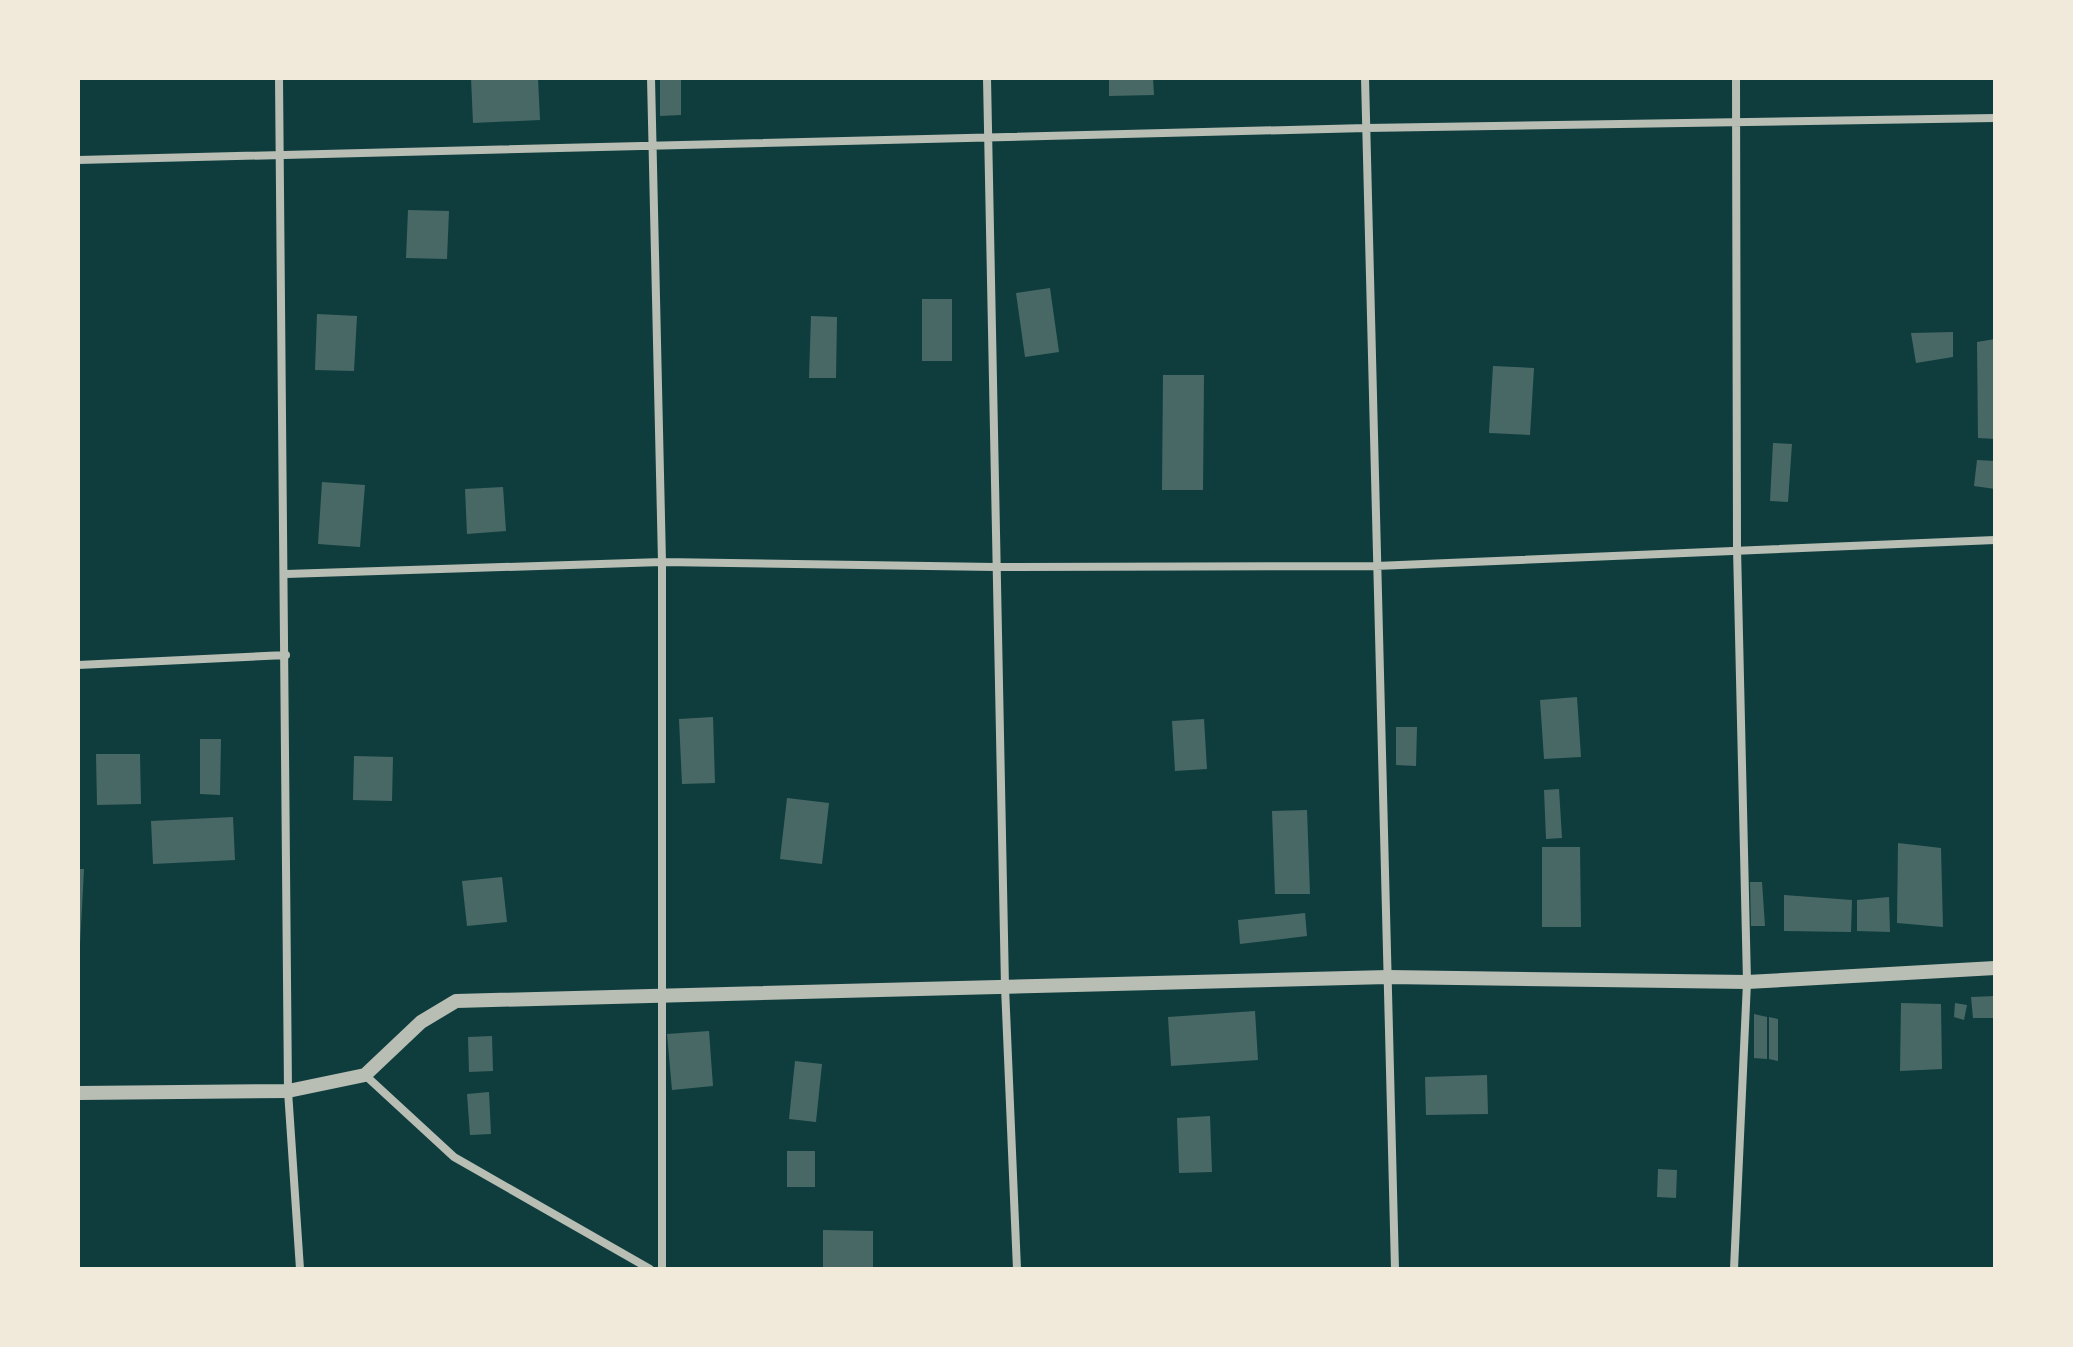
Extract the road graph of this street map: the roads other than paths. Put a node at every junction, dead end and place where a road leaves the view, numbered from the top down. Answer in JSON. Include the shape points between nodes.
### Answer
{"nodes":[{"id":1,"x":279,"y":78,"type":"edge"},
{"id":2,"x":651,"y":78,"type":"edge"},
{"id":3,"x":987,"y":78,"type":"edge"},
{"id":4,"x":1365,"y":78,"type":"edge"},
{"id":5,"x":1736,"y":78,"type":"edge"},
{"id":6,"x":1995,"y":118,"type":"edge"},
{"id":7,"x":1736,"y":123,"type":"junction"},
{"id":8,"x":1366,"y":128,"type":"junction"},
{"id":9,"x":987,"y":139,"type":"junction"},
{"id":10,"x":652,"y":147,"type":"junction"},
{"id":11,"x":281,"y":154,"type":"junction"},
{"id":12,"x":78,"y":160,"type":"edge"},
{"id":13,"x":1995,"y":540,"type":"edge"},
{"id":14,"x":1737,"y":548,"type":"junction"},
{"id":15,"x":662,"y":562,"type":"junction"},
{"id":16,"x":1376,"y":566,"type":"junction"},
{"id":17,"x":995,"y":567,"type":"junction"},
{"id":18,"x":286,"y":574,"type":"junction"},
{"id":19,"x":286,"y":655,"type":"junction"},
{"id":20,"x":78,"y":665,"type":"edge"},
{"id":21,"x":1995,"y":968,"type":"edge"},
{"id":22,"x":1388,"y":977,"type":"junction"},
{"id":23,"x":1747,"y":982,"type":"junction"},
{"id":24,"x":1005,"y":987,"type":"junction"},
{"id":25,"x":664,"y":996,"type":"junction"},
{"id":26,"x":365,"y":1075,"type":"junction"},
{"id":27,"x":288,"y":1091,"type":"junction"},
{"id":28,"x":78,"y":1093,"type":"edge"},
{"id":29,"x":300,"y":1269,"type":"edge"},
{"id":30,"x":650,"y":1269,"type":"edge"},
{"id":31,"x":662,"y":1269,"type":"edge"},
{"id":32,"x":1017,"y":1269,"type":"edge"},
{"id":33,"x":1395,"y":1269,"type":"edge"},
{"id":34,"x":1734,"y":1269,"type":"edge"}],
"edges":[{"from":1,"to":11,"type":"street"},
{"from":2,"to":10,"type":"street"},
{"from":3,"to":9,"type":"street"},
{"from":4,"to":8,"type":"street"},
{"from":5,"to":7,"type":"street"},
{"from":6,"to":7,"type":"street"},
{"from":7,"to":8,"type":"street"},
{"from":7,"to":14,"type":"street"},
{"from":8,"to":9,"type":"street"},
{"from":8,"to":16,"type":"street"},
{"from":9,"to":10,"type":"street"},
{"from":9,"to":17,"type":"street"},
{"from":10,"to":11,"type":"street"},
{"from":10,"to":15,"type":"street"},
{"from":11,"to":12,"type":"street"},
{"from":11,"to":18,"type":"street"},
{"from":13,"to":14,"type":"street"},
{"from":14,"to":16,"type":"street"},
{"from":14,"to":23,"type":"street"},
{"from":15,"to":17,"type":"street"},
{"from":15,"to":18,"type":"street"},
{"from":15,"to":25,"type":"street"},
{"from":16,"to":17,"type":"street"},
{"from":16,"to":22,"type":"street"},
{"from":17,"to":24,"type":"street"},
{"from":18,"to":19,"type":"street"},
{"from":19,"to":20,"type":"street"},
{"from":19,"to":27,"type":"street"},
{"from":21,"to":23,"type":"street"},
{"from":22,"to":23,"type":"street"},
{"from":22,"to":24,"type":"street"},
{"from":22,"to":33,"type":"street"},
{"from":23,"to":34,"type":"street"},
{"from":24,"to":25,"type":"street"},
{"from":24,"to":32,"type":"street"},
{"from":25,"to":26,"type":"street","via":[[456,1001],[421,1022]]},
{"from":25,"to":31,"type":"street"},
{"from":26,"to":27,"type":"street"},
{"from":26,"to":30,"type":"street","via":[[454,1157]]},
{"from":27,"to":28,"type":"street"},
{"from":27,"to":29,"type":"street"}]}
